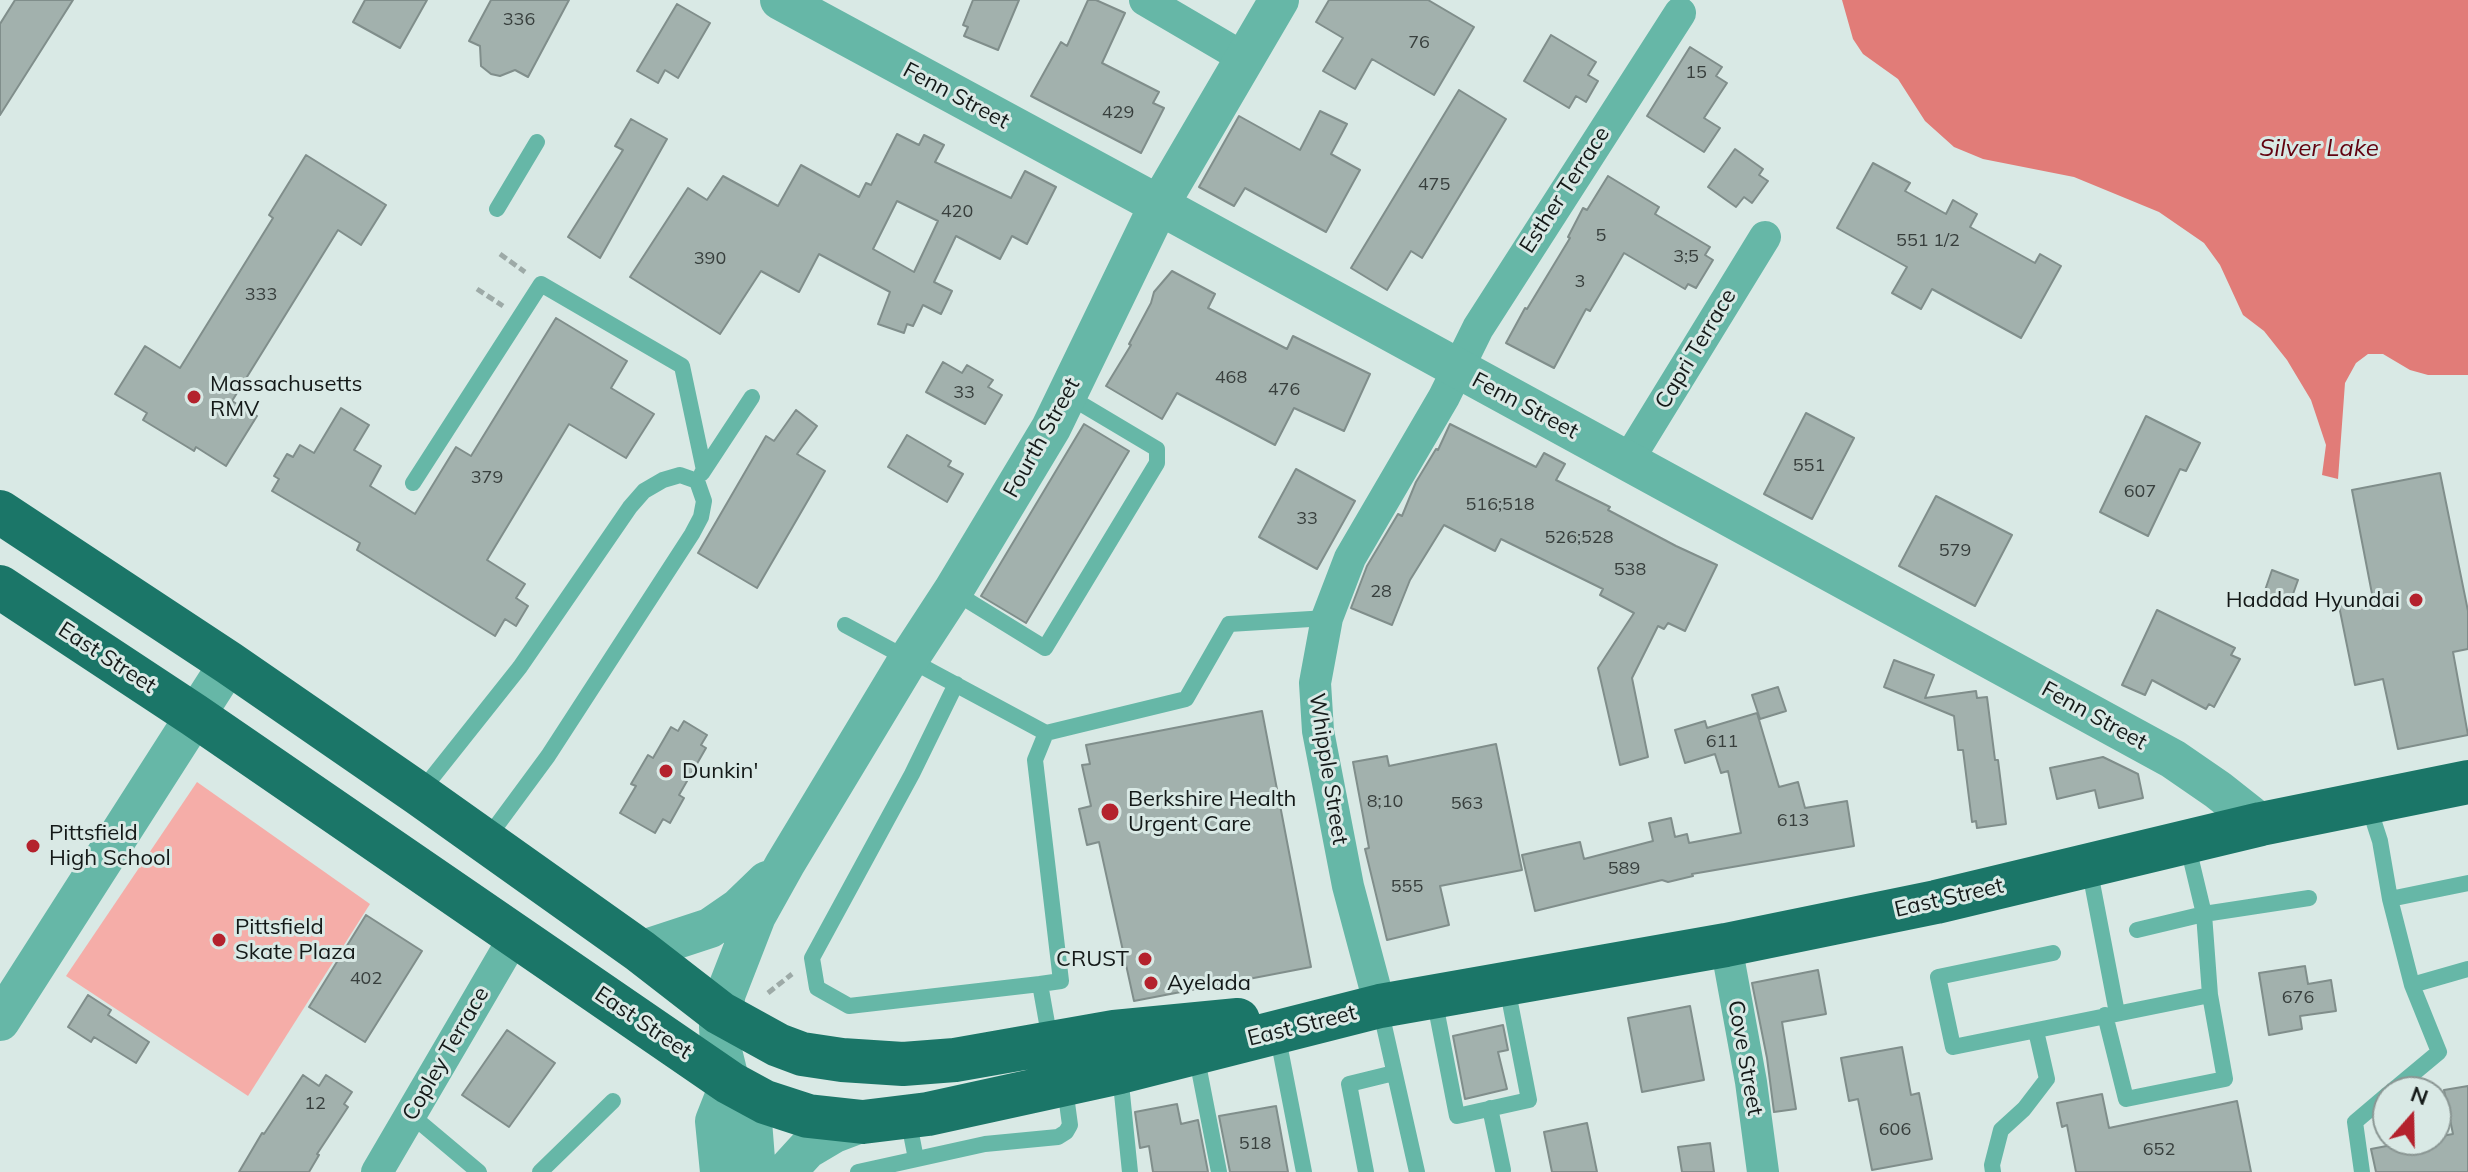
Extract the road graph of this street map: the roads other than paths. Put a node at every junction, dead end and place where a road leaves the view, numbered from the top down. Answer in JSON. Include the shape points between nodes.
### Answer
{"nodes":[{"id":1,"x":780,"y":0,"type":"edge"},
{"id":2,"x":1145,"y":0,"type":"edge"},
{"id":3,"x":1279,"y":0,"type":"edge"},
{"id":4,"x":1680,"y":13,"type":"dead end"},
{"id":5,"x":1244,"y":58,"type":"junction"},
{"id":6,"x":537,"y":142,"type":"dead end"},
{"id":7,"x":1159,"y":205,"type":"junction"},
{"id":8,"x":497,"y":209,"type":"dead end"},
{"id":9,"x":1765,"y":237,"type":"dead end"},
{"id":10,"x":1457,"y":369,"type":"junction"},
{"id":11,"x":1067,"y":396,"type":"junction"},
{"id":12,"x":752,"y":397,"type":"dead end"},
{"id":13,"x":1627,"y":462,"type":"junction"},
{"id":14,"x":700,"y":475,"type":"junction"},
{"id":15,"x":413,"y":483,"type":"dead end"},
{"id":16,"x":0,"y":512,"type":"edge"},
{"id":17,"x":0,"y":587,"type":"edge"},
{"id":18,"x":953,"y":591,"type":"junction"},
{"id":19,"x":1327,"y":618,"type":"junction"},
{"id":20,"x":845,"y":625,"type":"dead end"},
{"id":21,"x":908,"y":660,"type":"junction"},
{"id":22,"x":229,"y":663,"type":"junction"},
{"id":23,"x":956,"y":684,"type":"junction"},
{"id":24,"x":194,"y":715,"type":"junction"},
{"id":25,"x":1046,"y":733,"type":"junction"},
{"id":26,"x":2468,"y":782,"type":"edge"},
{"id":27,"x":419,"y":794,"type":"junction"},
{"id":28,"x":2368,"y":803,"type":"junction"},
{"id":29,"x":2261,"y":824,"type":"junction"},
{"id":30,"x":485,"y":841,"type":"junction"},
{"id":31,"x":2187,"y":843,"type":"junction"},
{"id":32,"x":785,"y":864,"type":"junction"},
{"id":33,"x":2088,"y":866,"type":"junction"},
{"id":34,"x":2468,"y":883,"type":"edge"},
{"id":35,"x":2309,"y":898,"type":"dead end"},
{"id":36,"x":2390,"y":899,"type":"junction"},
{"id":37,"x":2204,"y":914,"type":"junction"},
{"id":38,"x":2137,"y":930,"type":"dead end"},
{"id":39,"x":515,"y":936,"type":"junction"},
{"id":40,"x":1726,"y":945,"type":"junction"},
{"id":41,"x":640,"y":951,"type":"junction"},
{"id":42,"x":2053,"y":953,"type":"dead end"},
{"id":43,"x":2468,"y":969,"type":"edge"},
{"id":44,"x":1040,"y":984,"type":"junction"},
{"id":45,"x":2412,"y":985,"type":"junction"},
{"id":46,"x":2210,"y":995,"type":"junction"},
{"id":47,"x":1433,"y":997,"type":"junction"},
{"id":48,"x":1502,"y":998,"type":"junction"},
{"id":49,"x":1380,"y":1006,"type":"junction"},
{"id":50,"x":720,"y":1013,"type":"junction"},
{"id":51,"x":2111,"y":1014,"type":"junction"},
{"id":52,"x":0,"y":1021,"type":"edge"},
{"id":53,"x":2036,"y":1031,"type":"junction"},
{"id":54,"x":1277,"y":1033,"type":"junction"},
{"id":55,"x":1051,"y":1043,"type":"junction"},
{"id":56,"x":1509,"y":1050,"type":"dead end"},
{"id":57,"x":1196,"y":1053,"type":"junction"},
{"id":58,"x":1120,"y":1072,"type":"junction"},
{"id":59,"x":1394,"y":1073,"type":"junction"},
{"id":60,"x":2410,"y":1076,"type":"edge"},
{"id":61,"x":730,"y":1083,"type":"junction"},
{"id":62,"x":613,"y":1101,"type":"dead end"},
{"id":63,"x":1519,"y":1102,"type":"junction"},
{"id":64,"x":1490,"y":1108,"type":"junction"},
{"id":65,"x":2372,"y":1108,"type":"edge"},
{"id":66,"x":410,"y":1114,"type":"junction"},
{"id":67,"x":863,"y":1122,"type":"junction"},
{"id":68,"x":912,"y":1138,"type":"junction"},
{"id":69,"x":1503,"y":1170,"type":"dead end"},
{"id":70,"x":377,"y":1172,"type":"edge"},
{"id":71,"x":479,"y":1172,"type":"edge"},
{"id":72,"x":540,"y":1172,"type":"edge"},
{"id":73,"x":720,"y":1172,"type":"edge"},
{"id":74,"x":756,"y":1172,"type":"edge"},
{"id":75,"x":786,"y":1172,"type":"edge"},
{"id":76,"x":858,"y":1172,"type":"edge"},
{"id":77,"x":1130,"y":1172,"type":"edge"},
{"id":78,"x":1219,"y":1172,"type":"edge"},
{"id":79,"x":1304,"y":1172,"type":"edge"},
{"id":80,"x":1366,"y":1172,"type":"edge"},
{"id":81,"x":1417,"y":1172,"type":"edge"},
{"id":82,"x":1763,"y":1172,"type":"edge"},
{"id":83,"x":1993,"y":1172,"type":"edge"},
{"id":84,"x":2362,"y":1172,"type":"edge"}],
"edges":[{"from":1,"to":7,"type":"street","name":"Fenn Street"},
{"from":2,"to":5,"type":"street"},
{"from":3,"to":5,"type":"street","name":"Fourth Street"},
{"from":4,"to":10,"type":"street","name":"Esther Terrace","via":[[1493,303]]},
{"from":5,"to":7,"type":"street","name":"Fourth Street"},
{"from":6,"to":8,"type":"lane"},
{"from":7,"to":10,"type":"street","name":"Fenn Street"},
{"from":7,"to":11,"type":"street","name":"Fourth Street"},
{"from":9,"to":13,"type":"street","name":"Capri Terrace"},
{"from":10,"to":13,"type":"street","name":"Fenn Street"},
{"from":10,"to":19,"type":"street","name":"Whipple Street","via":[[1350,558]]},
{"from":11,"to":18,"type":"street","name":"Fourth Street"},
{"from":11,"to":18,"type":"lane","via":[[1157,449],[1157,463],[1045,648]]},
{"from":12,"to":14,"type":"lane"},
{"from":13,"to":29,"type":"street","name":"Fenn Street","via":[[2173,759]]},
{"from":14,"to":15,"type":"lane","via":[[682,366],[541,284]]},
{"from":14,"to":27,"type":"lane","via":[[680,475],[644,491],[520,667]]},
{"from":14,"to":30,"type":"lane","via":[[704,501],[692,534],[548,756]]},
{"from":16,"to":22,"type":"highway","name":"East Street"},
{"from":17,"to":24,"type":"highway","name":"East Street"},
{"from":18,"to":21,"type":"street","name":"Fourth Street"},
{"from":19,"to":25,"type":"lane","via":[[1229,624],[1186,699]]},
{"from":19,"to":49,"type":"street","name":"Whipple Street","via":[[1315,683],[1318,731],[1348,886]]},
{"from":20,"to":21,"type":"lane"},
{"from":21,"to":23,"type":"lane"},
{"from":21,"to":32,"type":"street","name":"Fourth Street"},
{"from":22,"to":24,"type":"street"},
{"from":22,"to":27,"type":"highway","name":"East Street"},
{"from":23,"to":25,"type":"lane"},
{"from":23,"to":44,"type":"lane","via":[[812,958],[817,988],[849,1006]]},
{"from":24,"to":39,"type":"highway","name":"East Street"},
{"from":24,"to":52,"type":"street"},
{"from":25,"to":44,"type":"lane","via":[[1035,760],[1061,981]]},
{"from":26,"to":28,"type":"highway","name":"East Street"},
{"from":27,"to":30,"type":"highway","name":"East Street"},
{"from":28,"to":29,"type":"highway","name":"East Street"},
{"from":28,"to":36,"type":"lane"},
{"from":29,"to":31,"type":"highway","name":"East Street"},
{"from":30,"to":41,"type":"highway","name":"East Street"},
{"from":31,"to":33,"type":"highway","name":"East Street"},
{"from":31,"to":37,"type":"lane"},
{"from":32,"to":41,"type":"street","name":"Fourth Street","via":[[710,928]]},
{"from":32,"to":50,"type":"street","name":"Fourth Street","via":[[756,916]]},
{"from":33,"to":40,"type":"highway","name":"East Street"},
{"from":33,"to":51,"type":"lane"},
{"from":34,"to":36,"type":"lane"},
{"from":35,"to":37,"type":"lane"},
{"from":36,"to":45,"type":"lane"},
{"from":37,"to":38,"type":"lane"},
{"from":37,"to":46,"type":"lane"},
{"from":39,"to":61,"type":"highway","name":"East Street"},
{"from":39,"to":66,"type":"street","name":"Copley Terrace"},
{"from":40,"to":48,"type":"highway","name":"East Street"},
{"from":40,"to":82,"type":"street","name":"Cove Street"},
{"from":41,"to":50,"type":"highway","name":"East Street"},
{"from":42,"to":53,"type":"lane","via":[[1938,977],[1953,1047]]},
{"from":43,"to":45,"type":"lane"},
{"from":44,"to":55,"type":"lane"},
{"from":45,"to":60,"type":"lane","via":[[2439,1052]]},
{"from":46,"to":51,"type":"lane"},
{"from":46,"to":51,"type":"lane","via":[[2225,1079],[2126,1099]]},
{"from":47,"to":48,"type":"highway","name":"East Street"},
{"from":47,"to":49,"type":"highway","name":"East Street"},
{"from":47,"to":64,"type":"lane","via":[[1457,1116]]},
{"from":48,"to":63,"type":"lane","via":[[1529,1100]]},
{"from":49,"to":54,"type":"highway","name":"East Street"},
{"from":49,"to":55,"type":"highway","name":"East Street"},
{"from":49,"to":59,"type":"lane"},
{"from":50,"to":55,"type":"highway","name":"East Street","via":[[802,1054],[857,1062],[955,1060]]},
{"from":50,"to":61,"type":"street","name":"Fourth Street","via":[[720,1043]]},
{"from":51,"to":53,"type":"lane"},
{"from":53,"to":83,"type":"lane","via":[[2047,1079],[2001,1130]]},
{"from":54,"to":57,"type":"highway","name":"East Street"},
{"from":54,"to":79,"type":"lane"},
{"from":56,"to":63,"type":"lane"},
{"from":57,"to":58,"type":"highway","name":"East Street"},
{"from":57,"to":78,"type":"lane"},
{"from":58,"to":68,"type":"highway","name":"East Street","via":[[1064,1084]]},
{"from":58,"to":77,"type":"lane"},
{"from":59,"to":80,"type":"lane","via":[[1349,1084]]},
{"from":59,"to":81,"type":"lane"},
{"from":61,"to":67,"type":"highway","name":"East Street","via":[[808,1116]]},
{"from":61,"to":73,"type":"street","via":[[715,1121]]},
{"from":61,"to":74,"type":"street","name":"Fourth Street","via":[[752,1121]]},
{"from":62,"to":72,"type":"lane"},
{"from":63,"to":64,"type":"lane"},
{"from":64,"to":69,"type":"lane"},
{"from":65,"to":84,"type":"lane","via":[[2355,1122]]},
{"from":66,"to":70,"type":"street","name":"Copley Terrace"},
{"from":66,"to":71,"type":"lane"},
{"from":67,"to":68,"type":"highway","name":"East Street"},
{"from":67,"to":75,"type":"street","via":[[807,1149]]},
{"from":68,"to":76,"type":"lane"}]}
